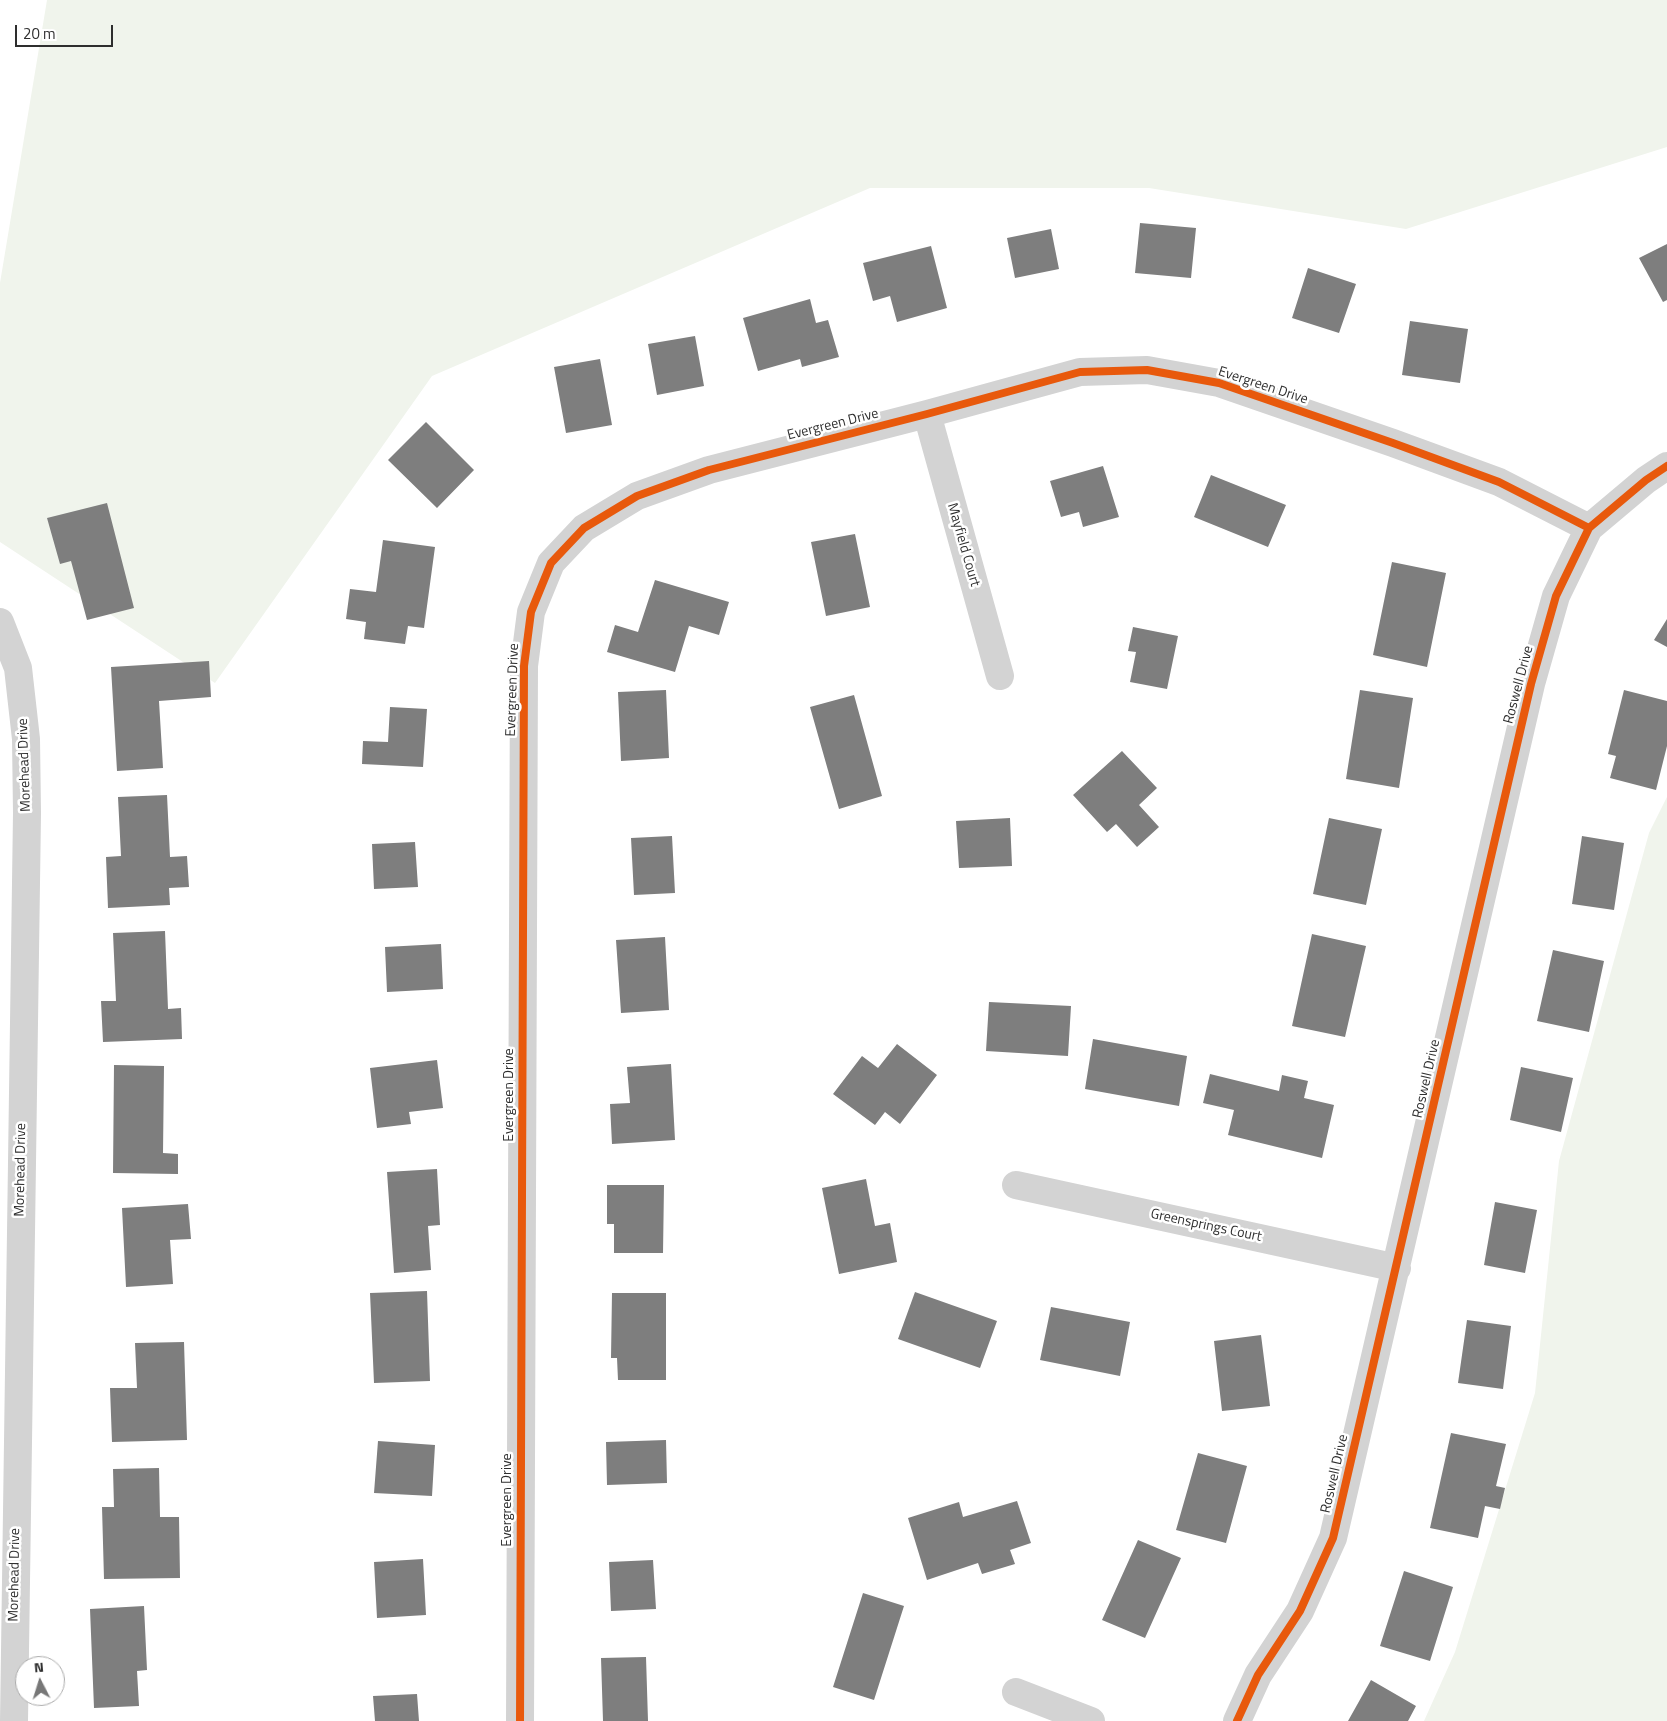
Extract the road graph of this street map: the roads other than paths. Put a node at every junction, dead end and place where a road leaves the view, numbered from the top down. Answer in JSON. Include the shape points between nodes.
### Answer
{"nodes":[{"id":1,"x":927,"y":414,"type":"junction"},
{"id":2,"x":1667,"y":466,"type":"edge"},
{"id":3,"x":1589,"y":528,"type":"junction"},
{"id":4,"x":0,"y":622,"type":"edge"},
{"id":5,"x":1000,"y":676,"type":"dead end"},
{"id":6,"x":1016,"y":1185,"type":"dead end"},
{"id":7,"x":1397,"y":1268,"type":"junction"},
{"id":8,"x":7,"y":1649,"type":"edge"},
{"id":9,"x":1016,"y":1692,"type":"dead end"},
{"id":10,"x":14,"y":1721,"type":"edge"},
{"id":11,"x":520,"y":1721,"type":"edge"},
{"id":12,"x":1091,"y":1721,"type":"edge"},
{"id":13,"x":1237,"y":1721,"type":"edge"}],
"edges":[{"from":1,"to":3,"type":"street","name":"Evergreen Drive","via":[[1080,372],[1147,370],[1219,383],[1393,443],[1499,482]]},
{"from":1,"to":5,"type":"street","name":"Mayfield Court"},
{"from":1,"to":11,"type":"street","name":"Evergreen Drive","via":[[709,470],[637,496],[584,528],[550,562],[531,612],[524,666]]},
{"from":2,"to":3,"type":"street","name":"Roswell Drive"},
{"from":3,"to":7,"type":"street","name":"Roswell Drive","via":[[1556,596],[1531,684]]},
{"from":4,"to":8,"type":"street","name":"Morehead Drive","via":[[18,668],[26,739],[27,843]]},
{"from":6,"to":7,"type":"street","name":"Greensprings Court"},
{"from":7,"to":13,"type":"street","name":"Roswell Drive","via":[[1333,1538],[1300,1611],[1258,1676]]},
{"from":8,"to":10,"type":"street","name":"Morehead Drive"},
{"from":9,"to":12,"type":"street"}]}
